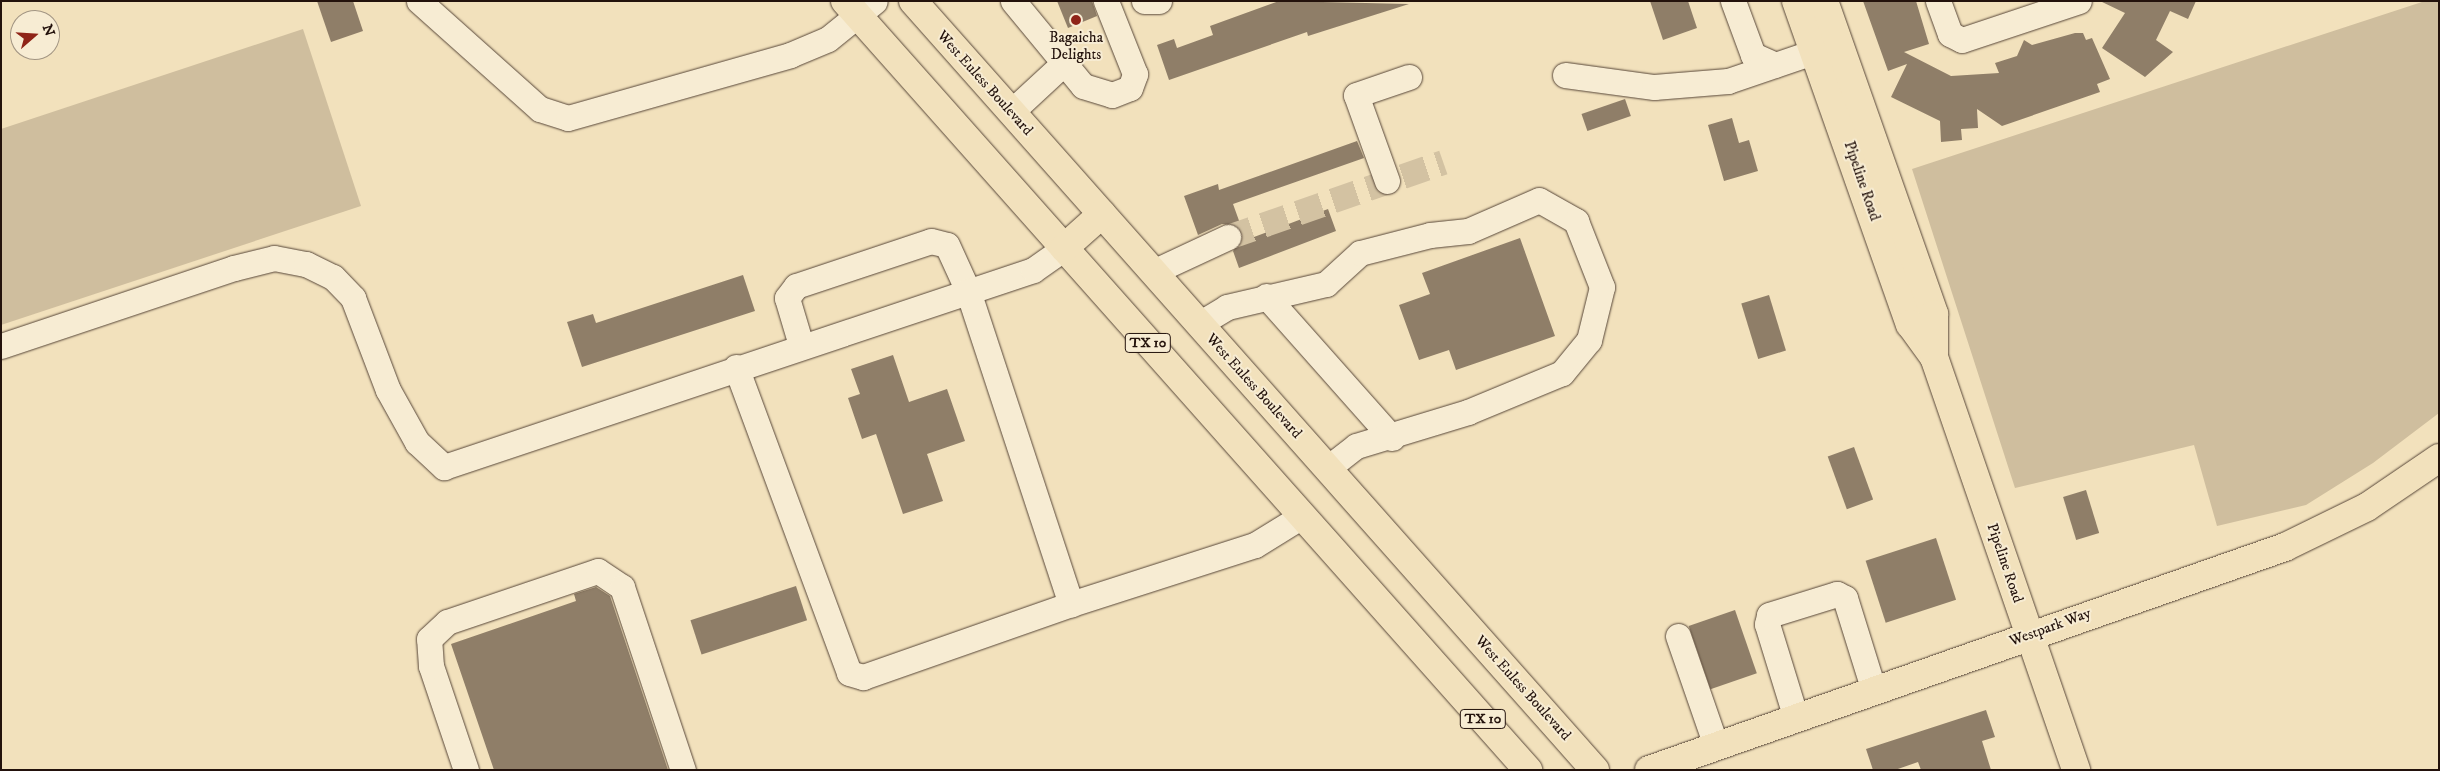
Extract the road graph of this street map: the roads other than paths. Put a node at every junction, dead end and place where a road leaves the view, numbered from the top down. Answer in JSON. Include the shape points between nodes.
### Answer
{"nodes":[{"id":1,"x":419,"y":1,"type":"edge"},
{"id":2,"x":913,"y":1,"type":"edge"},
{"id":3,"x":1013,"y":1,"type":"edge"},
{"id":4,"x":1106,"y":1,"type":"edge"},
{"id":5,"x":1144,"y":1,"type":"edge"},
{"id":6,"x":1159,"y":1,"type":"edge"},
{"id":7,"x":1733,"y":1,"type":"edge"},
{"id":8,"x":1796,"y":1,"type":"edge"},
{"id":9,"x":1824,"y":1,"type":"edge"},
{"id":10,"x":1938,"y":1,"type":"edge"},
{"id":11,"x":2079,"y":1,"type":"edge"},
{"id":12,"x":860,"y":6,"type":"edge"},
{"id":13,"x":1064,"y":63,"type":"junction"},
{"id":14,"x":1830,"y":63,"type":"junction"},
{"id":15,"x":1775,"y":65,"type":"junction"},
{"id":16,"x":1565,"y":75,"type":"dead end"},
{"id":17,"x":1408,"y":77,"type":"dead end"},
{"id":18,"x":1011,"y":112,"type":"junction"},
{"id":19,"x":1387,"y":181,"type":"dead end"},
{"id":20,"x":1102,"y":214,"type":"junction"},
{"id":21,"x":1228,"y":237,"type":"tunnel mouth"},
{"id":22,"x":1064,"y":248,"type":"junction"},
{"id":23,"x":1153,"y":272,"type":"junction"},
{"id":24,"x":968,"y":291,"type":"junction"},
{"id":25,"x":1266,"y":296,"type":"junction"},
{"id":26,"x":1199,"y":324,"type":"junction"},
{"id":27,"x":1,"y":346,"type":"edge"},
{"id":28,"x":801,"y":346,"type":"junction"},
{"id":29,"x":736,"y":367,"type":"junction"},
{"id":30,"x":1392,"y":438,"type":"junction"},
{"id":31,"x":2439,"y":458,"type":"edge"},
{"id":32,"x":1328,"y":468,"type":"junction"},
{"id":33,"x":1302,"y":516,"type":"junction"},
{"id":34,"x":1071,"y":604,"type":"junction"},
{"id":35,"x":2030,"y":634,"type":"junction"},
{"id":36,"x":1678,"y":636,"type":"dead end"},
{"id":37,"x":1874,"y":691,"type":"junction"},
{"id":38,"x":1794,"y":715,"type":"junction"},
{"id":39,"x":1715,"y":743,"type":"junction"},
{"id":40,"x":466,"y":770,"type":"edge"},
{"id":41,"x":683,"y":770,"type":"edge"},
{"id":42,"x":1528,"y":770,"type":"edge"},
{"id":43,"x":1595,"y":770,"type":"edge"},
{"id":44,"x":1649,"y":770,"type":"edge"},
{"id":45,"x":2076,"y":770,"type":"edge"}],
"edges":[{"from":1,"to":12,"type":"street","via":[[540,109],[568,118],[790,55],[828,39]]},
{"from":2,"to":18,"type":"main road","name":"West Euless Boulevard"},
{"from":3,"to":13,"type":"street"},
{"from":4,"to":13,"type":"street","via":[[1136,74],[1134,84],[1119,93],[1098,94],[1083,86]]},
{"from":5,"to":6,"type":"street"},
{"from":7,"to":15,"type":"street","via":[[1754,54]]},
{"from":8,"to":14,"type":"main road","name":"Pipeline Road"},
{"from":9,"to":14,"type":"main road","name":"Pipeline Road"},
{"from":10,"to":11,"type":"street","via":[[1950,34],[1962,40]]},
{"from":12,"to":22,"type":"main road","number":"TX 10"},
{"from":13,"to":18,"type":"street"},
{"from":14,"to":15,"type":"street"},
{"from":14,"to":35,"type":"main road","name":"Pipeline Road","via":[[1910,324],[1934,357]]},
{"from":15,"to":16,"type":"street","via":[[1728,81],[1654,87]]},
{"from":17,"to":19,"type":"street","via":[[1356,95]]},
{"from":18,"to":20,"type":"main road","name":"West Euless Boulevard"},
{"from":20,"to":22,"type":"main road"},
{"from":20,"to":23,"type":"main road","name":"West Euless Boulevard"},
{"from":21,"to":23,"type":"street"},
{"from":22,"to":24,"type":"street","via":[[1033,270]]},
{"from":22,"to":33,"type":"main road","number":"TX 10"},
{"from":23,"to":26,"type":"main road","name":"West Euless Boulevard"},
{"from":24,"to":28,"type":"street"},
{"from":24,"to":28,"type":"street","via":[[947,246],[931,241],[790,290],[789,309]]},
{"from":24,"to":34,"type":"street"},
{"from":25,"to":26,"type":"street","via":[[1227,307]]},
{"from":25,"to":30,"type":"street"},
{"from":25,"to":30,"type":"street","via":[[1326,284],[1360,253],[1430,234],[1468,231],[1539,200],[1576,221],[1602,287],[1589,340],[1562,373]]},
{"from":26,"to":32,"type":"main road","name":"West Euless Boulevard"},
{"from":27,"to":29,"type":"street","via":[[234,268],[274,258],[306,264],[333,277],[353,298],[388,390],[417,442],[444,467]]},
{"from":28,"to":29,"type":"street"},
{"from":29,"to":34,"type":"street","via":[[849,673],[864,677]]},
{"from":30,"to":32,"type":"street","via":[[1356,446]]},
{"from":31,"to":35,"type":"main road","name":"Westpark Way","via":[[2367,506],[2285,547]]},
{"from":32,"to":43,"type":"main road","name":"West Euless Boulevard"},
{"from":33,"to":34,"type":"street","via":[[1255,545]]},
{"from":33,"to":42,"type":"main road","number":"TX 10"},
{"from":35,"to":37,"type":"main road","name":"Westpark Way"},
{"from":35,"to":45,"type":"main road","name":"Pipeline Road"},
{"from":36,"to":39,"type":"street"},
{"from":37,"to":38,"type":"main road","name":"Westpark Way"},
{"from":37,"to":38,"type":"street","via":[[1845,598],[1837,594],[1803,604],[1769,615],[1767,624]]},
{"from":38,"to":39,"type":"main road","name":"Westpark Way"},
{"from":39,"to":44,"type":"main road","name":"Westpark Way"},
{"from":40,"to":41,"type":"street","via":[[431,666],[429,639],[447,622],[598,571],[622,588]]}]}
